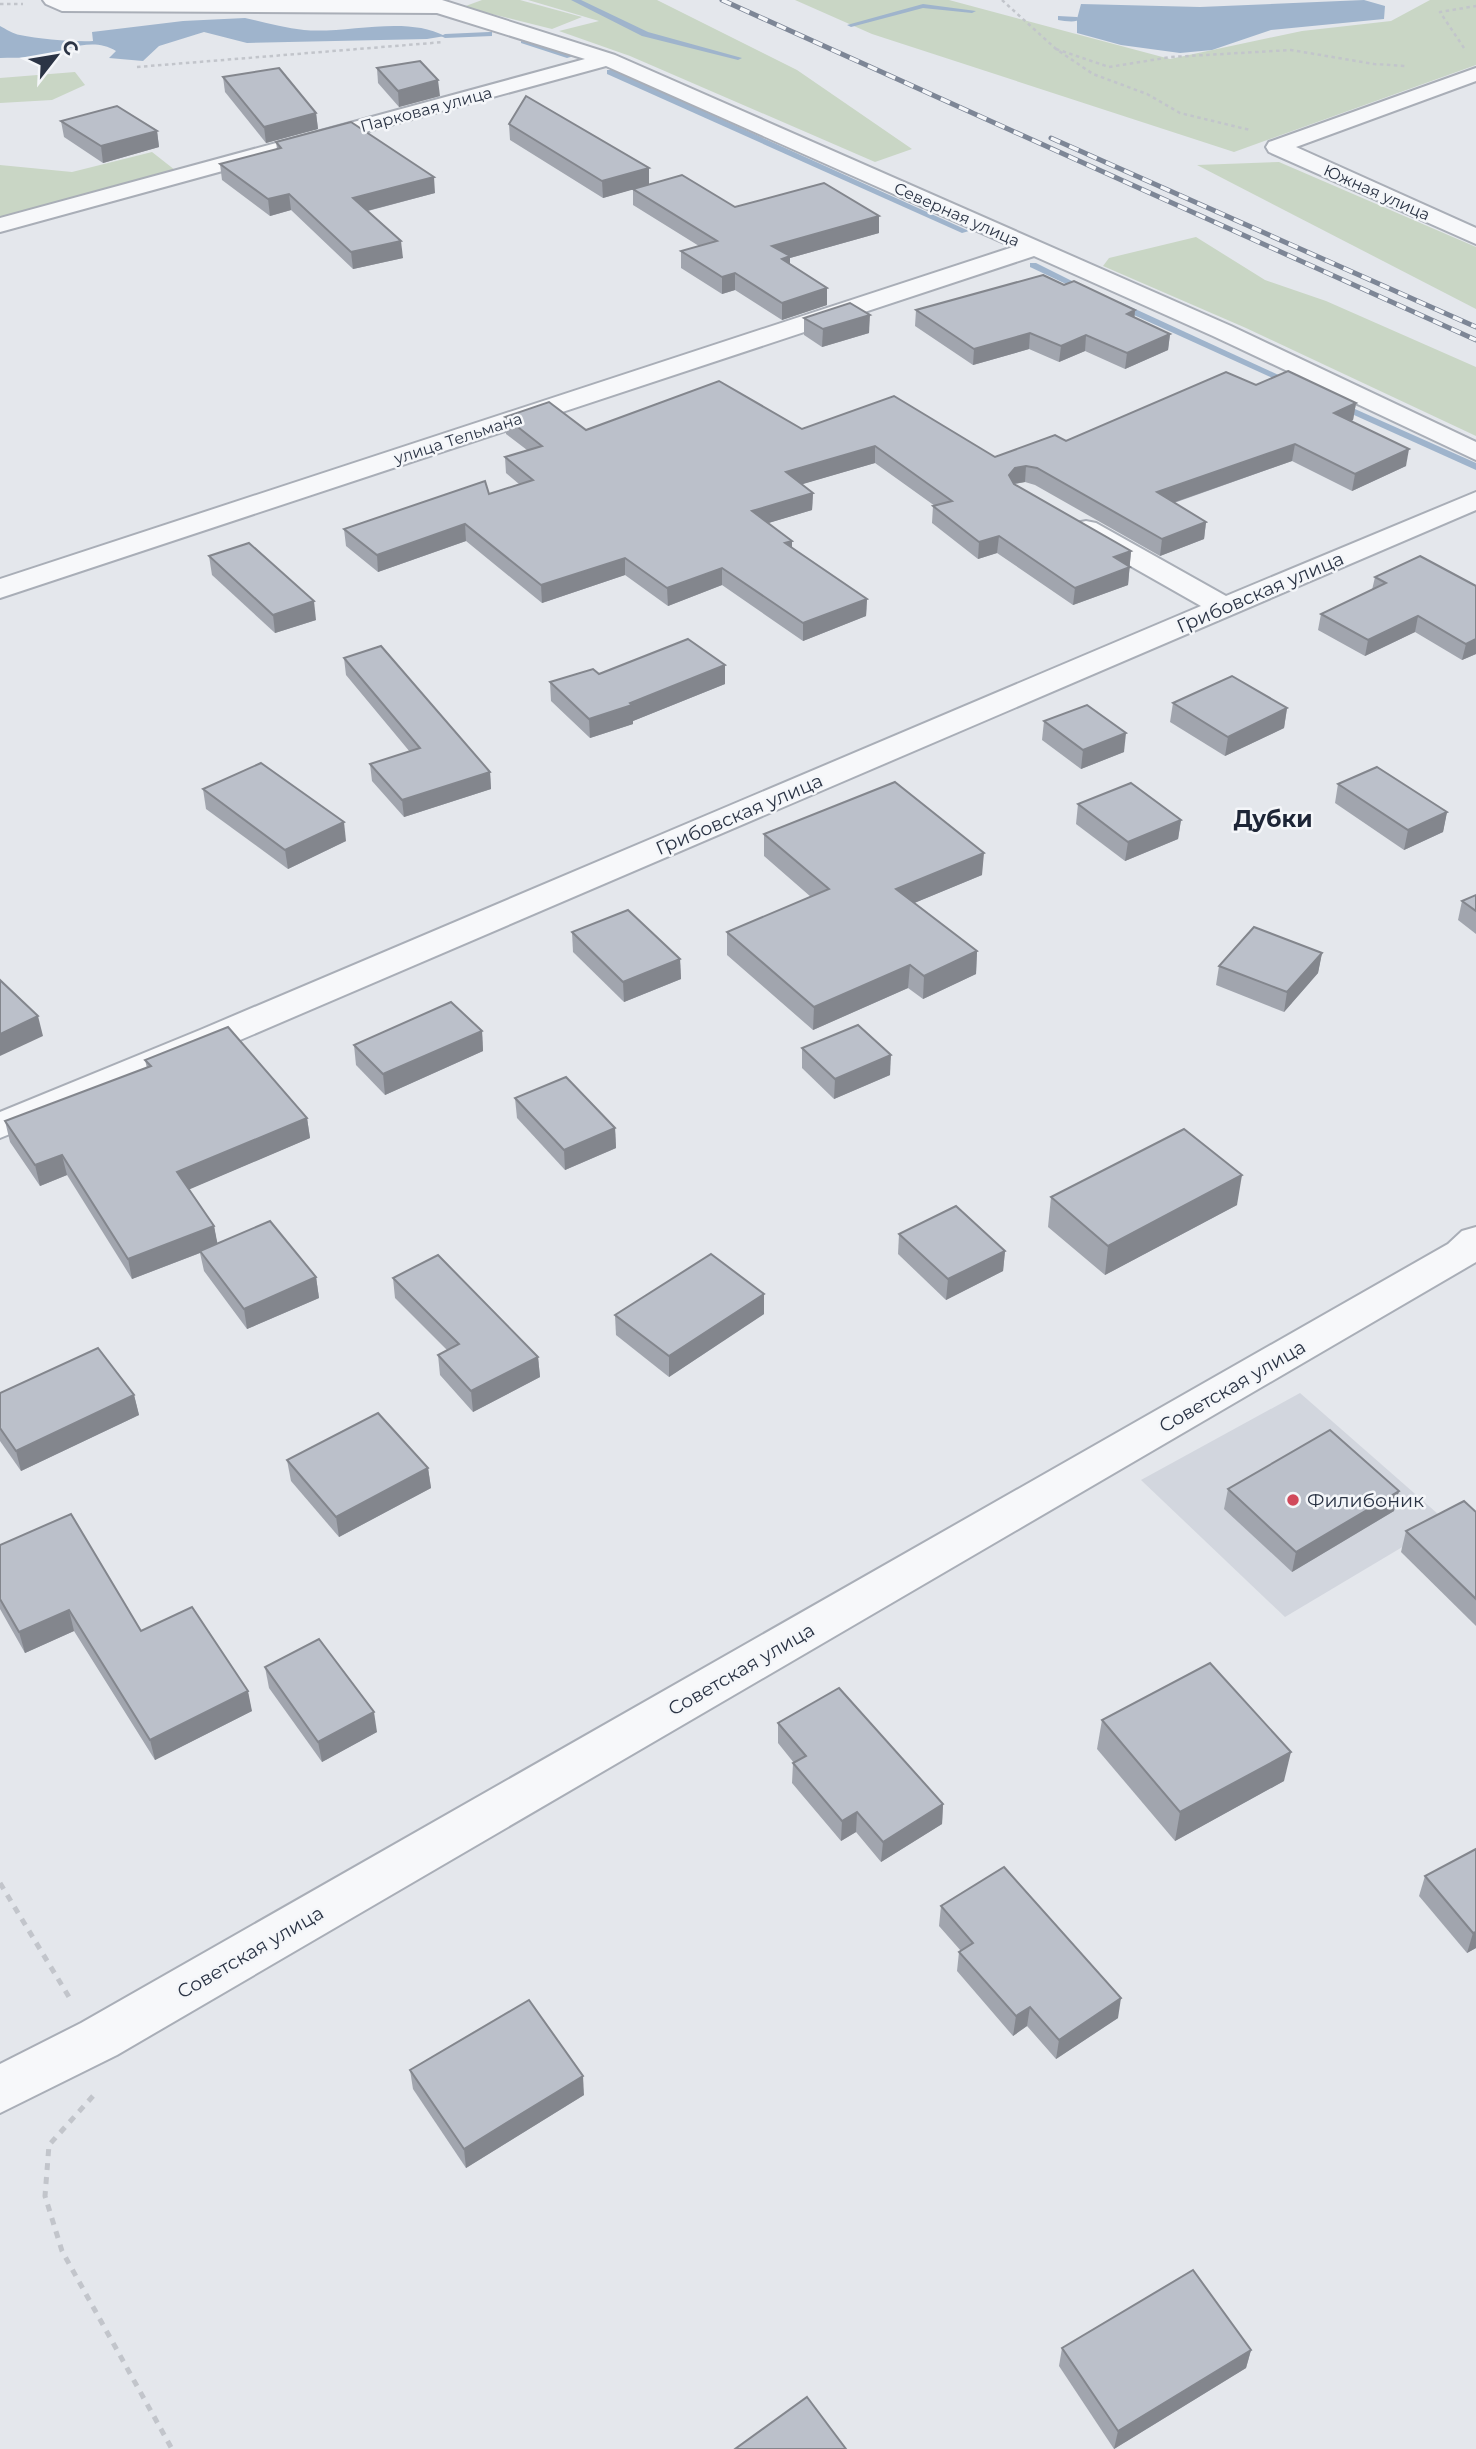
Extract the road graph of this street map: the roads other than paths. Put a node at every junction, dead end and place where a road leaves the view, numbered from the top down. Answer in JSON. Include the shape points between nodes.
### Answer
{"nodes":[{"id":1,"x":53,"y":0,"type":"edge"},
{"id":2,"x":434,"y":4,"type":"edge"},
{"id":3,"x":608,"y":59,"type":"junction"},
{"id":4,"x":1476,"y":74,"type":"edge"},
{"id":5,"x":0,"y":225,"type":"edge"},
{"id":6,"x":1476,"y":237,"type":"edge"},
{"id":7,"x":1035,"y":248,"type":"junction"},
{"id":8,"x":1476,"y":452,"type":"edge"},
{"id":9,"x":1476,"y":500,"type":"edge"},
{"id":10,"x":1059,"y":513,"type":"edge"},
{"id":11,"x":0,"y":589,"type":"edge"},
{"id":12,"x":1224,"y":607,"type":"junction"},
{"id":13,"x":0,"y":1126,"type":"edge"},
{"id":14,"x":1476,"y":1240,"type":"edge"},
{"id":15,"x":0,"y":2090,"type":"edge"}],
"edges":[{"from":1,"to":2,"type":"street","name":"Северная улица","via":[[62,5]]},
{"from":2,"to":3,"type":"street","name":"Северная улица"},
{"from":3,"to":5,"type":"street","name":"Парковая улица"},
{"from":3,"to":7,"type":"street","name":"Северная улица"},
{"from":4,"to":6,"type":"street","name":"Южная улица","via":[[1277,147]]},
{"from":7,"to":8,"type":"street","name":"Северная улица"},
{"from":7,"to":11,"type":"street","name":"улица Тельмана"},
{"from":9,"to":12,"type":"street","name":"Грибовская улица"},
{"from":10,"to":12,"type":"street"},
{"from":12,"to":13,"type":"street","name":"Грибовская улица"},
{"from":14,"to":15,"type":"street","name":"Советская улица","via":[[1450,1260],[99,2039]]}]}
